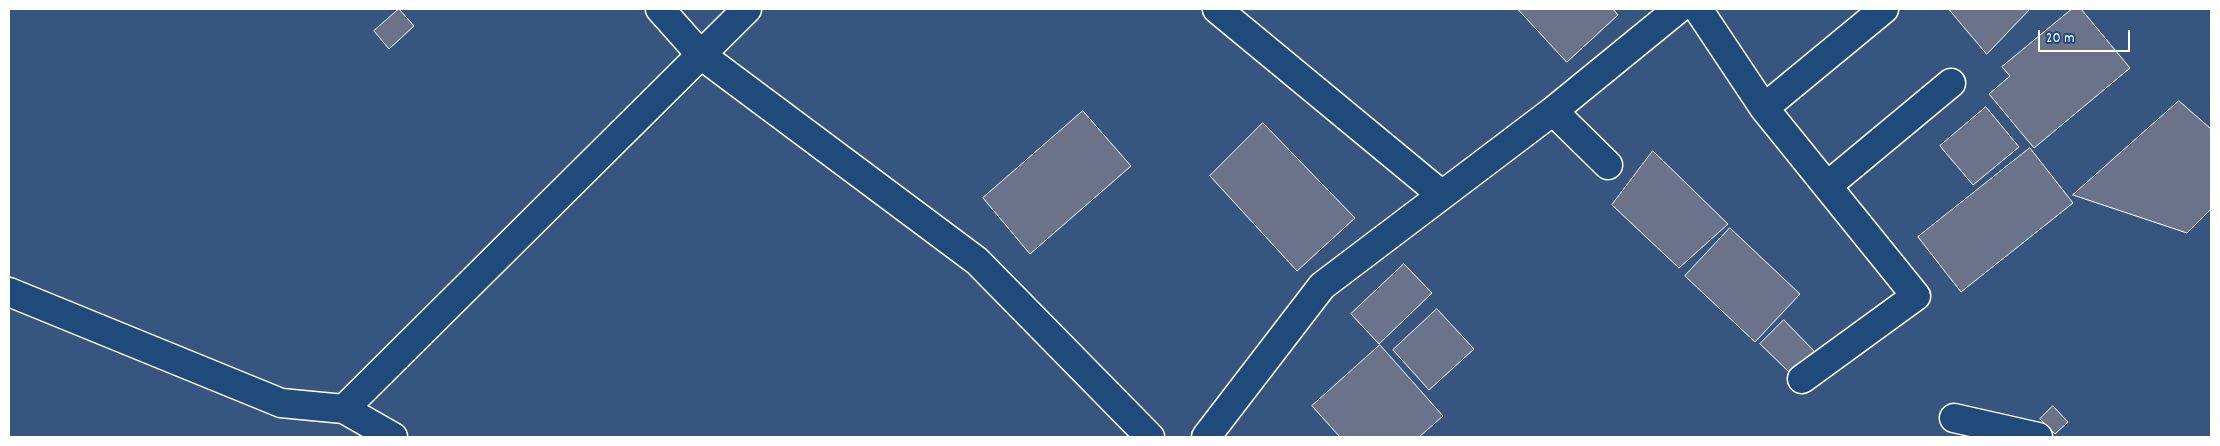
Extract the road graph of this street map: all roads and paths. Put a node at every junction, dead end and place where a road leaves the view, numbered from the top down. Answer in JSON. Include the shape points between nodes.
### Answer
{"nodes":[{"id":1,"x":660,"y":9,"type":"edge"},
{"id":2,"x":747,"y":9,"type":"edge"},
{"id":3,"x":1217,"y":9,"type":"edge"},
{"id":4,"x":1678,"y":9,"type":"edge"},
{"id":5,"x":1698,"y":9,"type":"edge"},
{"id":6,"x":1884,"y":9,"type":"edge"},
{"id":7,"x":701,"y":55,"type":"junction"},
{"id":8,"x":1951,"y":83,"type":"dead end"},
{"id":9,"x":1764,"y":108,"type":"junction"},
{"id":10,"x":1553,"y":111,"type":"junction"},
{"id":11,"x":1608,"y":165,"type":"dead end"},
{"id":12,"x":1828,"y":186,"type":"junction"},
{"id":13,"x":1442,"y":195,"type":"junction"},
{"id":14,"x":9,"y":292,"type":"edge"},
{"id":15,"x":1802,"y":379,"type":"dead end"},
{"id":16,"x":344,"y":409,"type":"junction"},
{"id":17,"x":1954,"y":418,"type":"dead end"},
{"id":18,"x":393,"y":437,"type":"edge"},
{"id":19,"x":1150,"y":437,"type":"edge"},
{"id":20,"x":1206,"y":437,"type":"edge"},
{"id":21,"x":2038,"y":437,"type":"edge"}],
"edges":[{"from":1,"to":7,"type":"street"},
{"from":2,"to":7,"type":"street"},
{"from":3,"to":13,"type":"street"},
{"from":4,"to":10,"type":"street"},
{"from":5,"to":9,"type":"street"},
{"from":6,"to":9,"type":"street"},
{"from":7,"to":16,"type":"street"},
{"from":7,"to":19,"type":"street","via":[[977,261]]},
{"from":8,"to":12,"type":"street"},
{"from":9,"to":12,"type":"street"},
{"from":10,"to":11,"type":"street"},
{"from":10,"to":13,"type":"street"},
{"from":12,"to":15,"type":"street","via":[[1916,296]]},
{"from":13,"to":20,"type":"street","via":[[1322,286]]},
{"from":14,"to":16,"type":"street","via":[[281,403]]},
{"from":16,"to":18,"type":"street"},
{"from":17,"to":21,"type":"street"}]}
